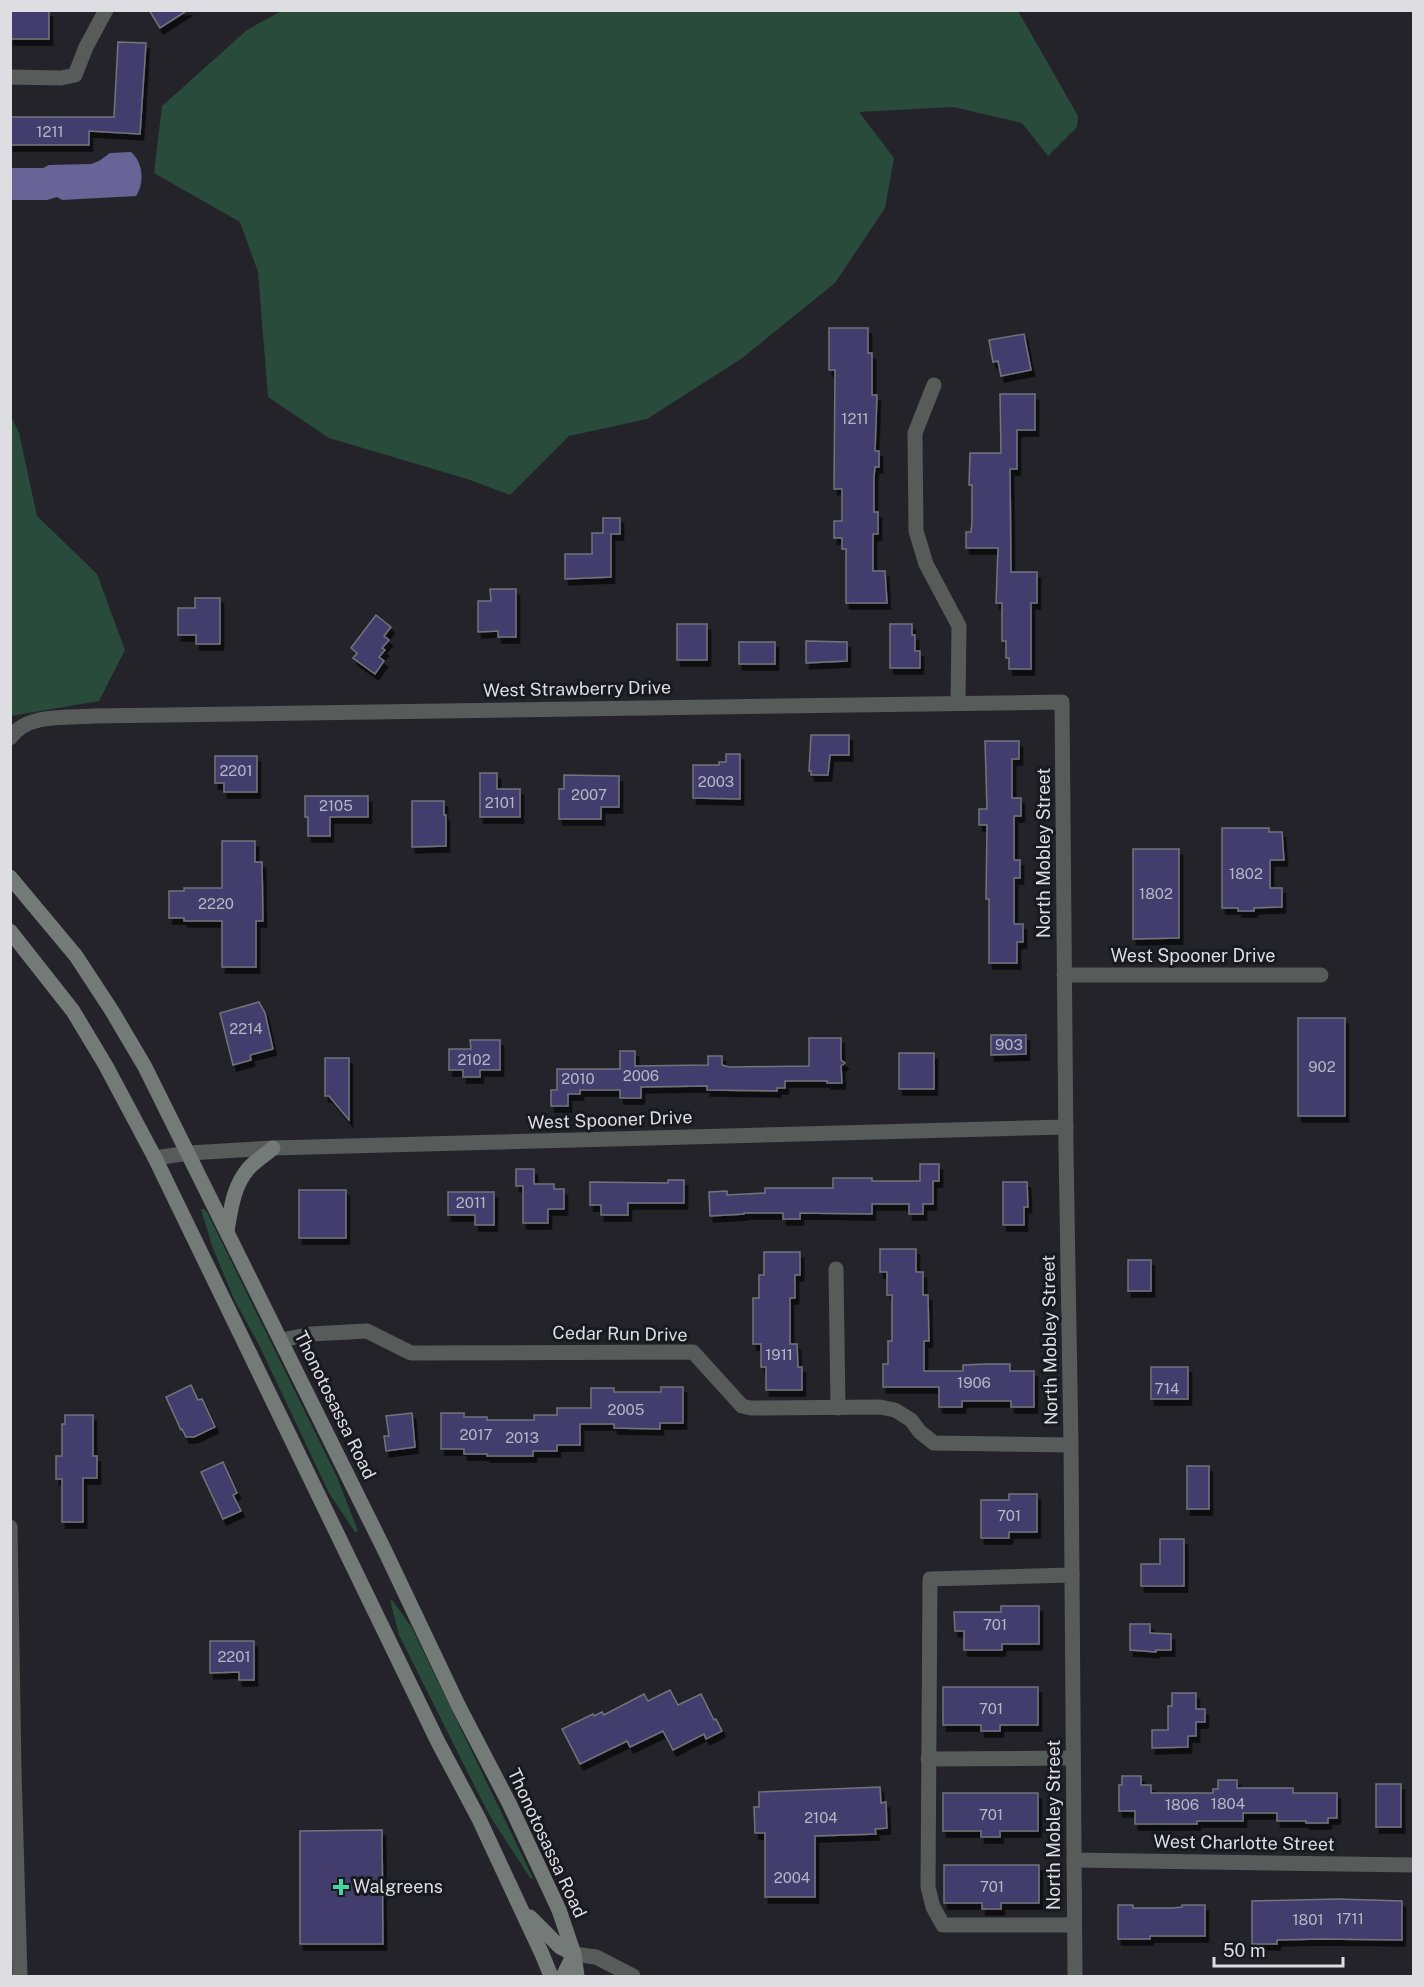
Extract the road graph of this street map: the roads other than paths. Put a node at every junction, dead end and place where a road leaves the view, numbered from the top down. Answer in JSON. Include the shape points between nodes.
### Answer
{"nodes":[{"id":1,"x":106,"y":10,"type":"edge"},
{"id":2,"x":10,"y":77,"type":"edge"},
{"id":3,"x":934,"y":386,"type":"dead end"},
{"id":4,"x":1062,"y":702,"type":"joint"},
{"id":5,"x":958,"y":703,"type":"junction"},
{"id":6,"x":10,"y":738,"type":"edge"},
{"id":7,"x":10,"y":877,"type":"edge"},
{"id":8,"x":10,"y":931,"type":"edge"},
{"id":9,"x":1064,"y":975,"type":"junction"},
{"id":10,"x":1321,"y":975,"type":"dead end"},
{"id":11,"x":1066,"y":1127,"type":"junction"},
{"id":12,"x":273,"y":1148,"type":"junction"},
{"id":13,"x":189,"y":1153,"type":"junction"},
{"id":14,"x":155,"y":1158,"type":"junction"},
{"id":15,"x":227,"y":1231,"type":"junction"},
{"id":16,"x":836,"y":1269,"type":"dead end"},
{"id":17,"x":282,"y":1340,"type":"junction"},
{"id":18,"x":838,"y":1408,"type":"junction"},
{"id":19,"x":1071,"y":1444,"type":"junction"},
{"id":20,"x":10,"y":1527,"type":"edge"},
{"id":21,"x":1072,"y":1575,"type":"junction"},
{"id":22,"x":1073,"y":1758,"type":"junction"},
{"id":23,"x":928,"y":1759,"type":"junction"},
{"id":24,"x":1074,"y":1860,"type":"junction"},
{"id":25,"x":1413,"y":1865,"type":"edge"},
{"id":26,"x":521,"y":1909,"type":"junction"},
{"id":27,"x":1074,"y":1925,"type":"junction"},
{"id":28,"x":574,"y":1954,"type":"junction"},
{"id":29,"x":20,"y":1977,"type":"edge"},
{"id":30,"x":550,"y":1977,"type":"edge"},
{"id":31,"x":563,"y":1977,"type":"edge"},
{"id":32,"x":578,"y":1977,"type":"edge"},
{"id":33,"x":633,"y":1977,"type":"edge"},
{"id":34,"x":1075,"y":1977,"type":"edge"}],
"edges":[{"from":1,"to":2,"type":"street","via":[[75,75]]},
{"from":3,"to":5,"type":"street","via":[[915,433],[916,531],[926,564],[959,626]]},
{"from":4,"to":5,"type":"street","name":"West Strawberry Drive"},
{"from":4,"to":9,"type":"street","name":"North Mobley Street"},
{"from":5,"to":6,"type":"street","name":"West Strawberry Drive","via":[[93,716],[26,723]]},
{"from":7,"to":13,"type":"main road","name":"Thonotosassa Road","via":[[76,956],[112,1011]]},
{"from":8,"to":14,"type":"main road","via":[[73,1011]]},
{"from":9,"to":10,"type":"street","name":"West Spooner Drive"},
{"from":9,"to":11,"type":"street","name":"North Mobley Street"},
{"from":11,"to":12,"type":"street","name":"West Spooner Drive"},
{"from":11,"to":19,"type":"street","name":"North Mobley Street"},
{"from":12,"to":13,"type":"street","name":"West Spooner Drive"},
{"from":12,"to":15,"type":"main road","via":[[239,1182]]},
{"from":13,"to":14,"type":"street","name":"West Spooner Drive"},
{"from":13,"to":15,"type":"main road","name":"Thonotosassa Road"},
{"from":14,"to":26,"type":"main road"},
{"from":15,"to":17,"type":"main road","name":"Thonotosassa Road"},
{"from":16,"to":18,"type":"street"},
{"from":17,"to":18,"type":"street","name":"Cedar Run Drive","via":[[367,1331],[411,1353],[693,1352],[742,1406],[759,1410]]},
{"from":17,"to":28,"type":"main road","name":"Thonotosassa Road","via":[[509,1803],[559,1910]]},
{"from":18,"to":19,"type":"street","name":"Cedar Run Drive","via":[[895,1410],[934,1443]]},
{"from":19,"to":21,"type":"street","name":"North Mobley Street"},
{"from":20,"to":29,"type":"street"},
{"from":21,"to":22,"type":"street","name":"North Mobley Street"},
{"from":21,"to":23,"type":"street","via":[[930,1579]]},
{"from":22,"to":23,"type":"street"},
{"from":22,"to":24,"type":"street","name":"North Mobley Street"},
{"from":23,"to":27,"type":"street","via":[[928,1887],[943,1925]]},
{"from":24,"to":25,"type":"street","name":"West Charlotte Street"},
{"from":24,"to":27,"type":"street","name":"North Mobley Street"},
{"from":26,"to":28,"type":"main road","via":[[560,1947]]},
{"from":26,"to":30,"type":"main road"},
{"from":27,"to":34,"type":"street","name":"North Mobley Street"},
{"from":28,"to":31,"type":"main road"},
{"from":28,"to":32,"type":"main road","name":"Thonotosassa Road"},
{"from":28,"to":33,"type":"street","via":[[596,1957]]}]}
